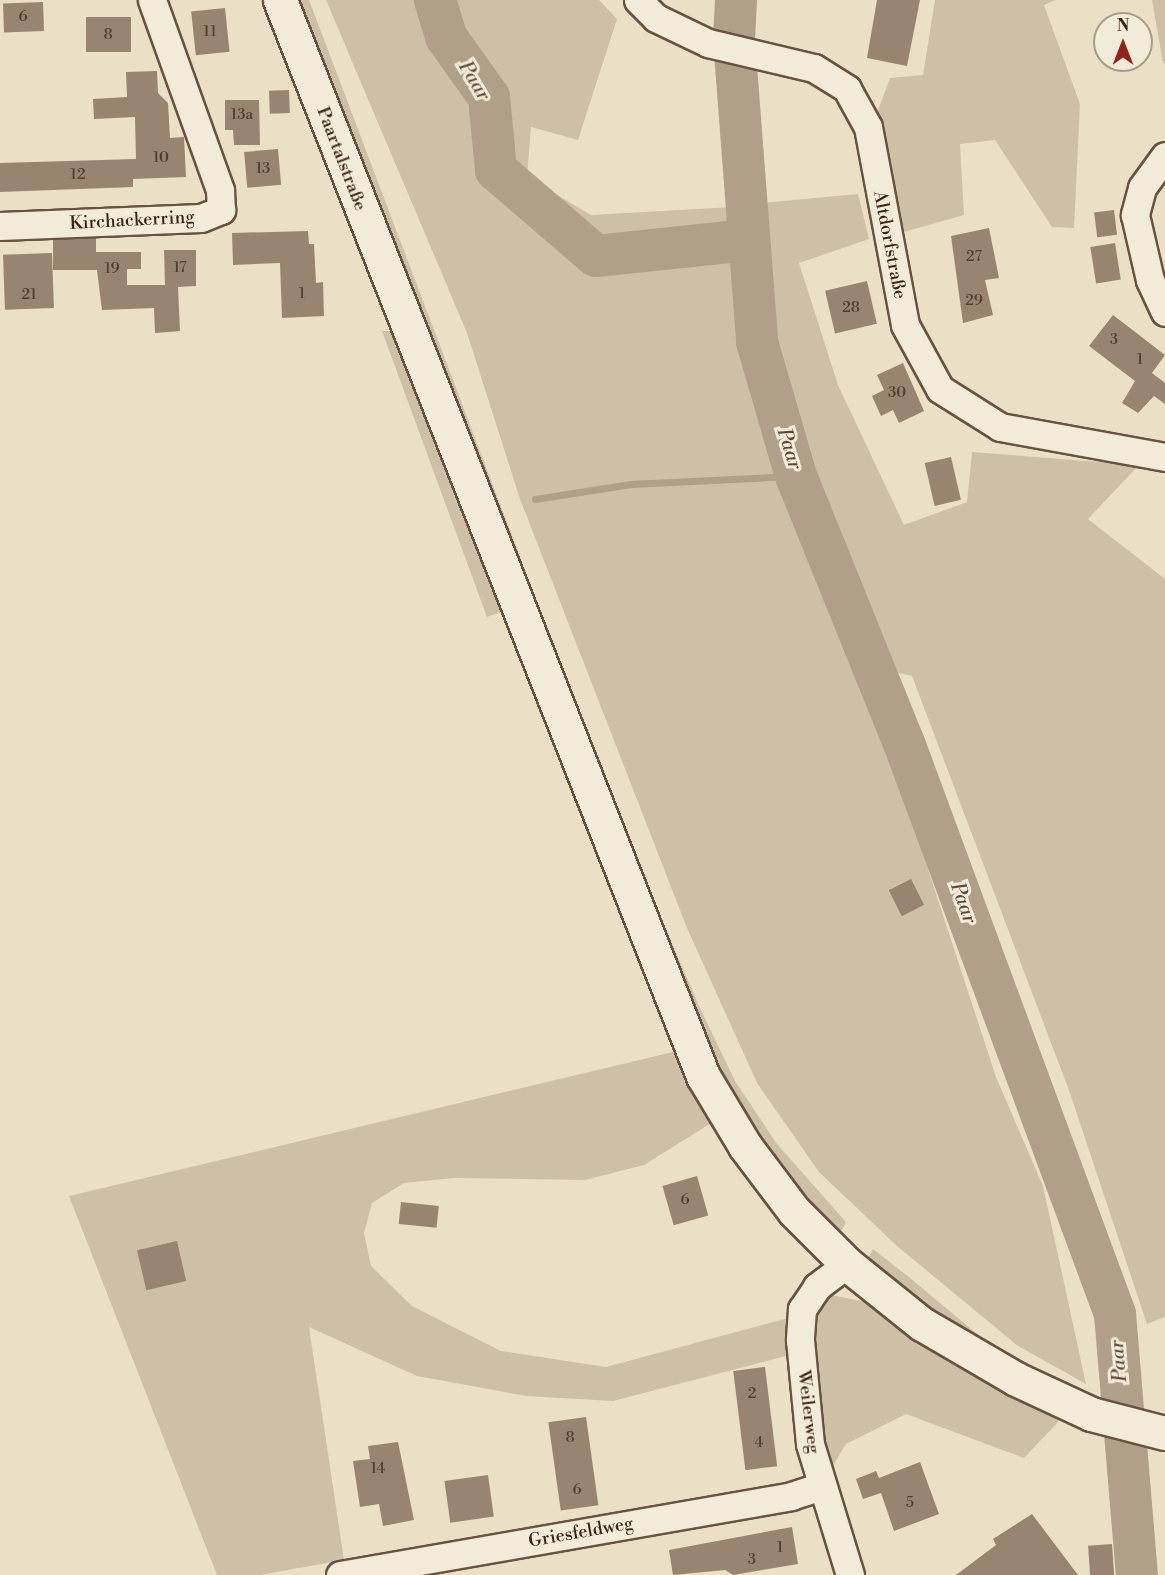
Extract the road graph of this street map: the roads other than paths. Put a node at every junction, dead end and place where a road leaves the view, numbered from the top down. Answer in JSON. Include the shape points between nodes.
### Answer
{"nodes":[{"id":1,"x":152,"y":0,"type":"edge"},
{"id":2,"x":280,"y":0,"type":"edge"},
{"id":3,"x":638,"y":0,"type":"edge"},
{"id":4,"x":1165,"y":156,"type":"edge"},
{"id":5,"x":0,"y":226,"type":"edge"},
{"id":6,"x":1165,"y":312,"type":"edge"},
{"id":7,"x":1165,"y":457,"type":"edge"},
{"id":8,"x":847,"y":1264,"type":"junction"},
{"id":9,"x":1165,"y":1433,"type":"edge"},
{"id":10,"x":821,"y":1486,"type":"junction"},
{"id":11,"x":448,"y":1566,"type":"edge"},
{"id":12,"x":340,"y":1575,"type":"edge"},
{"id":13,"x":850,"y":1575,"type":"edge"}],
"edges":[{"from":1,"to":5,"type":"street","name":"Kirchackerring","via":[[220,190],[221,210],[201,218]]},
{"from":2,"to":8,"type":"main road","name":"Paartalstraße","via":[[703,1076],[745,1146],[794,1211]]},
{"from":3,"to":7,"type":"street","name":"Altdorfstraße","via":[[656,18],[708,43],[814,68],[848,89],[868,127],[905,325],[940,389],[1000,427]]},
{"from":4,"to":6,"type":"street","via":[[1142,188],[1135,215],[1150,280]]},
{"from":8,"to":9,"type":"main road","name":"Paartalstraße","via":[[922,1324],[1016,1379],[1090,1414]]},
{"from":8,"to":10,"type":"street","name":"Weilerweg","via":[[817,1287],[802,1309],[800,1340],[810,1444]]},
{"from":10,"to":11,"type":"street","name":"Griesfeldweg","via":[[791,1496]]},
{"from":10,"to":13,"type":"street","name":"Weilerweg"},
{"from":11,"to":12,"type":"street","name":"Griesfeldweg"}]}
